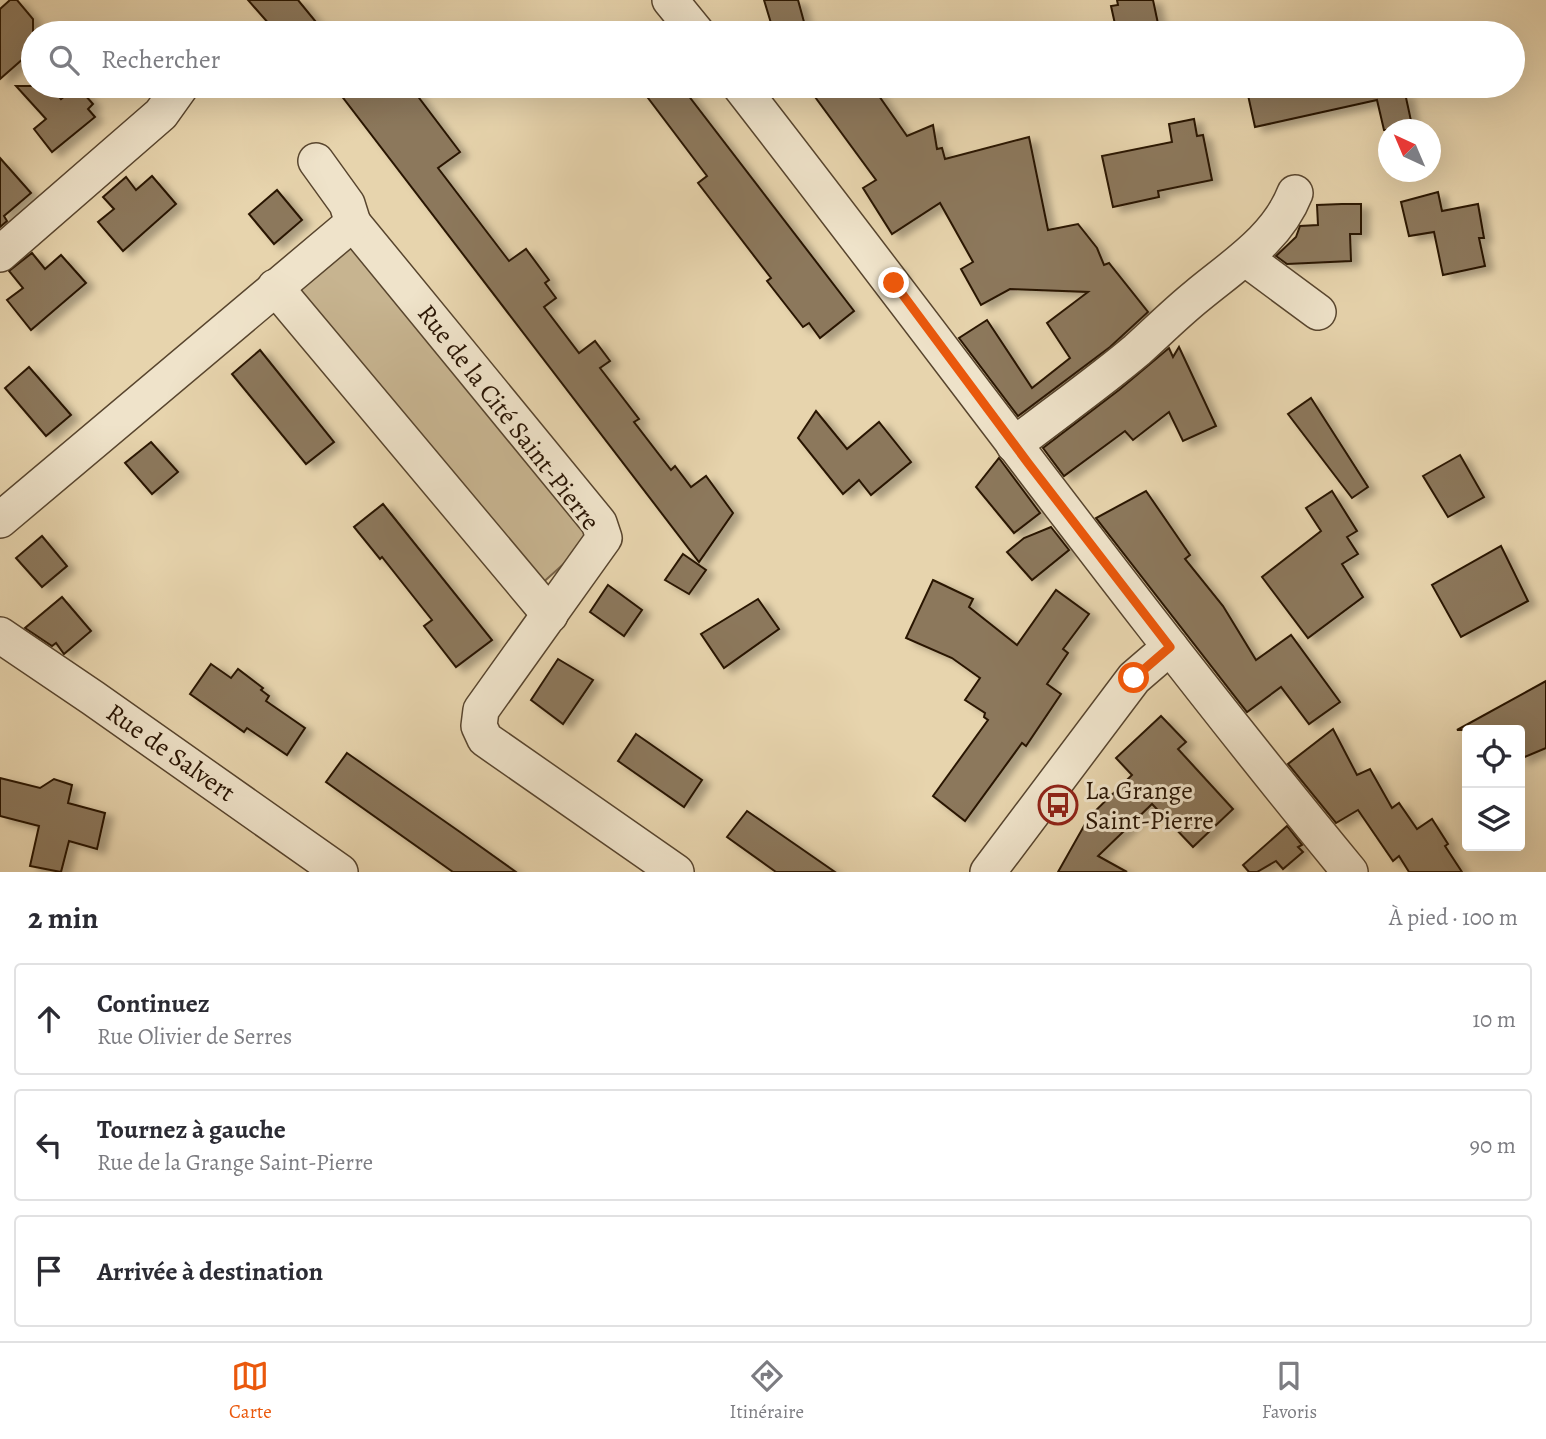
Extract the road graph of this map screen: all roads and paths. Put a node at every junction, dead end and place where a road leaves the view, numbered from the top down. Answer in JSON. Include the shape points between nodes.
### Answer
{"nodes":[{"id":1,"x":670,"y":0,"type":"edge"},
{"id":2,"x":687,"y":21,"type":"edge"},
{"id":3,"x":172,"y":98,"type":"edge"},
{"id":4,"x":749,"y":98,"type":"edge"},
{"id":5,"x":316,"y":161,"type":"dead end"},
{"id":6,"x":1295,"y":193,"type":"dead end"},
{"id":7,"x":353,"y":223,"type":"junction"},
{"id":8,"x":0,"y":254,"type":"edge"},
{"id":9,"x":1245,"y":258,"type":"junction"},
{"id":10,"x":275,"y":287,"type":"junction"},
{"id":11,"x":1318,"y":312,"type":"dead end"},
{"id":12,"x":1014,"y":445,"type":"junction"},
{"id":13,"x":0,"y":520,"type":"edge"},
{"id":14,"x":550,"y":615,"type":"junction"},
{"id":15,"x":0,"y":635,"type":"edge"},
{"id":16,"x":1170,"y":647,"type":"junction"},
{"id":17,"x":340,"y":872,"type":"edge"},
{"id":18,"x":676,"y":872,"type":"edge"},
{"id":19,"x":988,"y":872,"type":"edge"},
{"id":20,"x":1350,"y":872,"type":"edge"}],
"edges":[{"from":1,"to":2,"type":"street"},
{"from":3,"to":8,"type":"street","via":[[161,114]]},
{"from":4,"to":12,"type":"street"},
{"from":5,"to":7,"type":"street","name":"Rue de la Cité Saint-Pierre","via":[[347,204]]},
{"from":6,"to":9,"type":"street","via":[[1276,228]]},
{"from":7,"to":10,"type":"street"},
{"from":7,"to":14,"type":"street","name":"Rue de la Cité Saint-Pierre","via":[[599,523],[604,538]]},
{"from":9,"to":11,"type":"street"},
{"from":9,"to":12,"type":"street","via":[[1136,351]]},
{"from":10,"to":13,"type":"street"},
{"from":10,"to":14,"type":"street"},
{"from":12,"to":16,"type":"street"},
{"from":14,"to":18,"type":"street","name":"Rue de la Cité Saint-Pierre","via":[[481,710],[479,726],[485,739]]},
{"from":15,"to":17,"type":"street","name":"Rue de Salvert"},
{"from":16,"to":19,"type":"street","via":[[1134,678]]},
{"from":16,"to":20,"type":"street"}]}
